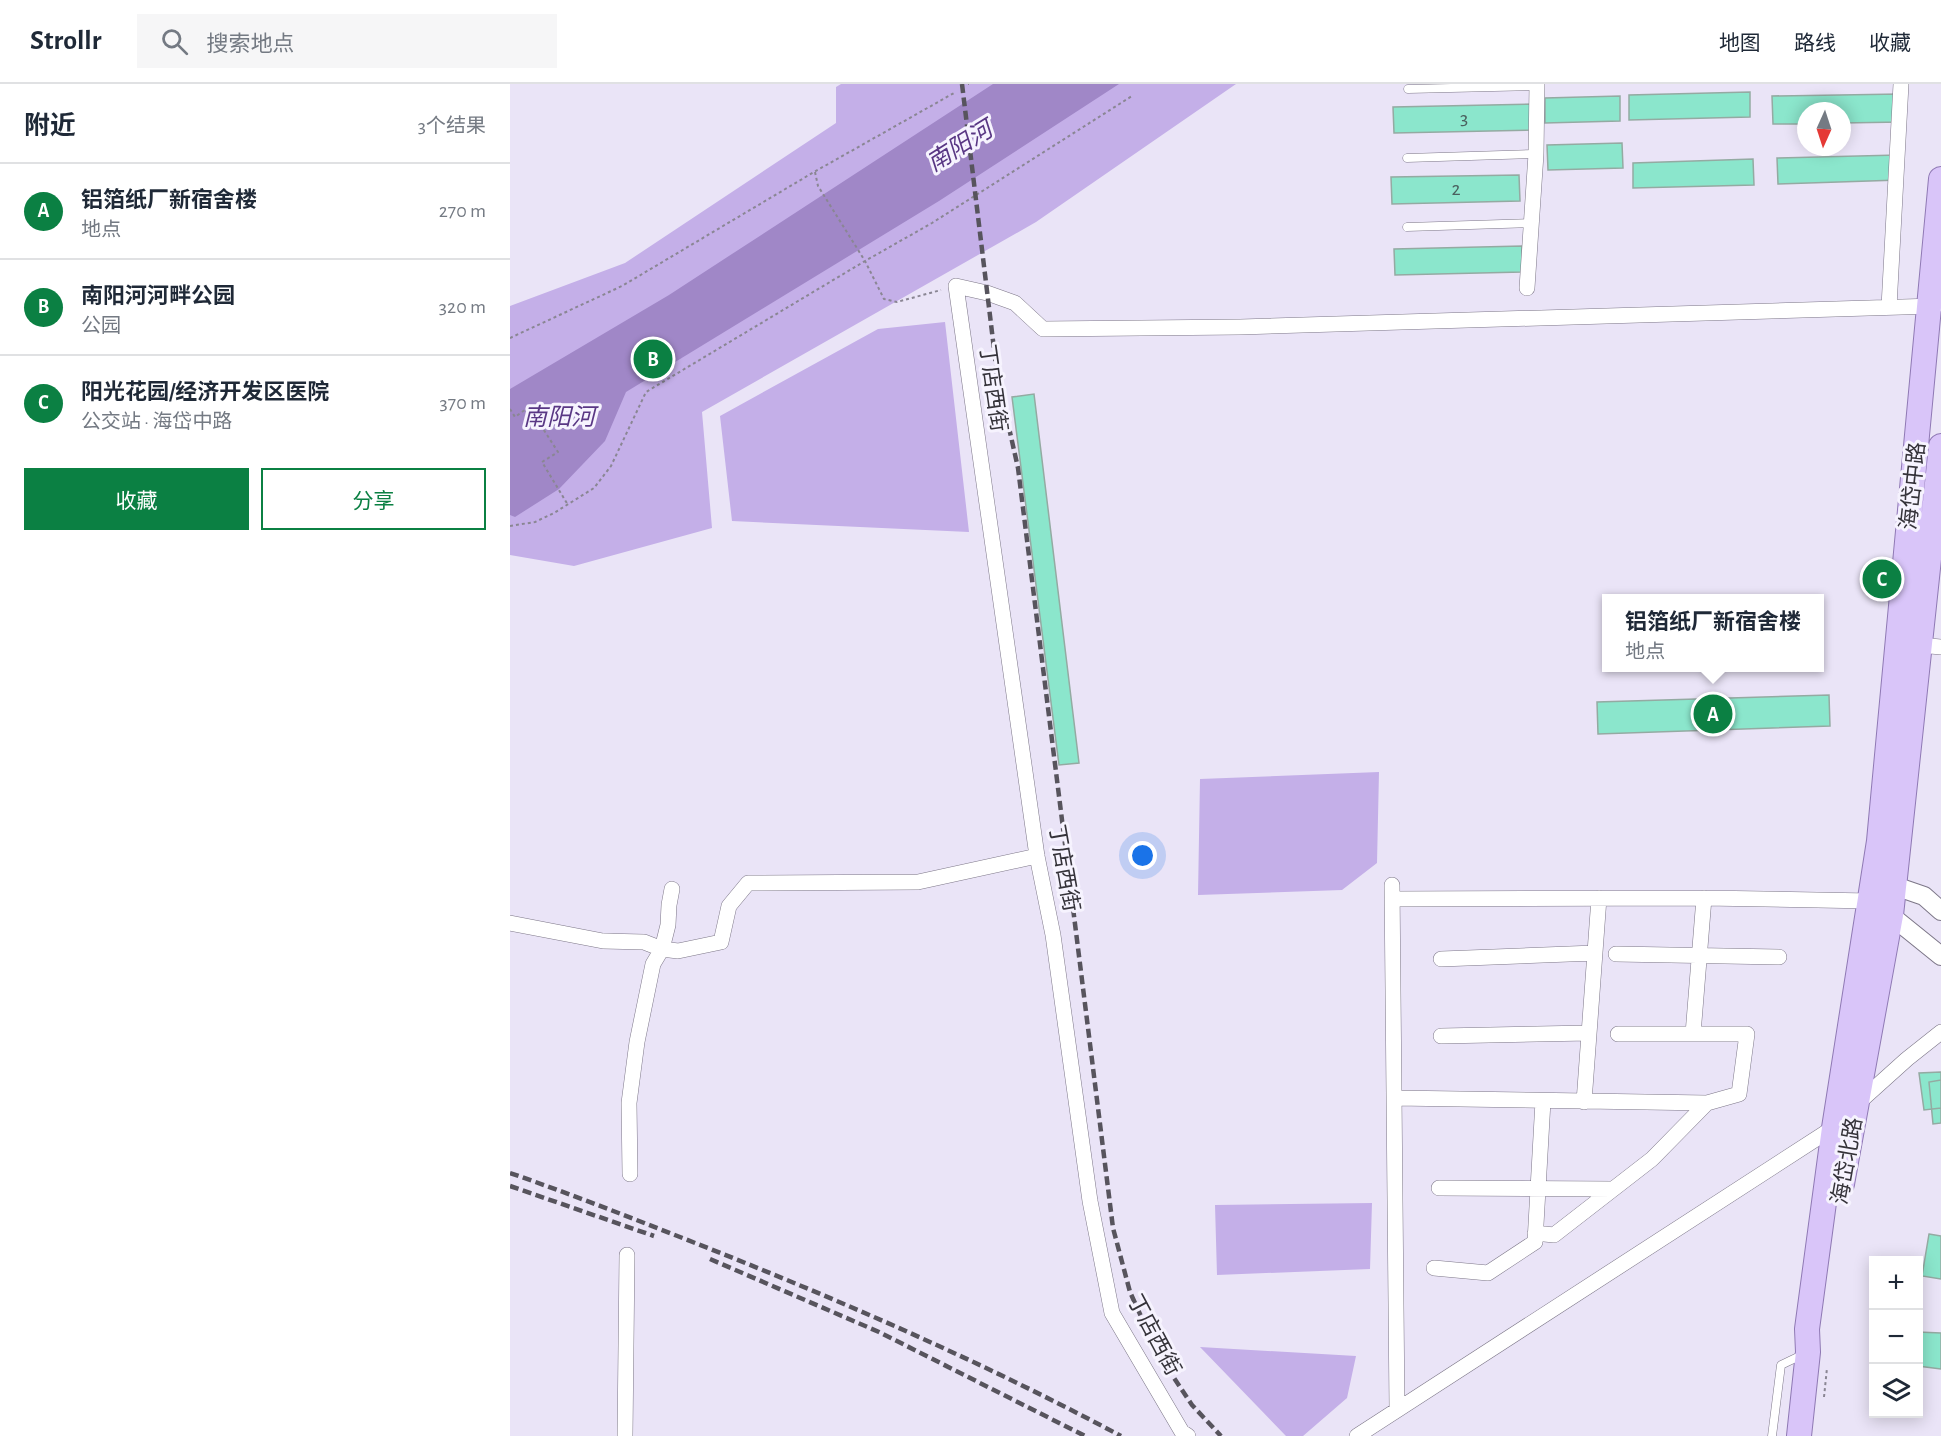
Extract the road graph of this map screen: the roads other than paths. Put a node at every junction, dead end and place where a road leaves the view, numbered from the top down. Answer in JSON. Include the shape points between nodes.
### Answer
{"nodes":[{"id":1,"x":1901,"y":84,"type":"edge"},
{"id":2,"x":1537,"y":85,"type":"edge"},
{"id":3,"x":1408,"y":89,"type":"dead end"},
{"id":4,"x":1536,"y":154,"type":"junction"},
{"id":5,"x":1407,"y":158,"type":"dead end"},
{"id":6,"x":1941,"y":178,"type":"edge"},
{"id":7,"x":1531,"y":223,"type":"junction"},
{"id":8,"x":1407,"y":227,"type":"dead end"},
{"id":9,"x":1527,"y":288,"type":"dead end"},
{"id":10,"x":1936,"y":306,"type":"edge"},
{"id":11,"x":1889,"y":307,"type":"junction"},
{"id":12,"x":1941,"y":446,"type":"edge"},
{"id":13,"x":1930,"y":646,"type":"edge"},
{"id":14,"x":1037,"y":856,"type":"junction"},
{"id":15,"x":1895,"y":886,"type":"junction"},
{"id":16,"x":672,"y":889,"type":"dead end"},
{"id":17,"x":1599,"y":898,"type":"junction"},
{"id":18,"x":1704,"y":898,"type":"junction"},
{"id":19,"x":1870,"y":901,"type":"junction"},
{"id":20,"x":1941,"y":911,"type":"edge"},
{"id":21,"x":1891,"y":915,"type":"junction"},
{"id":22,"x":510,"y":923,"type":"edge"},
{"id":23,"x":662,"y":949,"type":"junction"},
{"id":24,"x":1595,"y":953,"type":"junction"},
{"id":25,"x":1616,"y":954,"type":"dead end"},
{"id":26,"x":1941,"y":956,"type":"edge"},
{"id":27,"x":1779,"y":957,"type":"dead end"},
{"id":28,"x":1441,"y":959,"type":"dead end"},
{"id":29,"x":1941,"y":1032,"type":"edge"},
{"id":30,"x":1589,"y":1033,"type":"junction"},
{"id":31,"x":1618,"y":1034,"type":"dead end"},
{"id":32,"x":1693,"y":1034,"type":"junction"},
{"id":33,"x":1441,"y":1036,"type":"dead end"},
{"id":34,"x":1395,"y":1098,"type":"junction"},
{"id":35,"x":1543,"y":1101,"type":"junction"},
{"id":36,"x":1584,"y":1102,"type":"junction"},
{"id":37,"x":1707,"y":1103,"type":"junction"},
{"id":38,"x":1857,"y":1104,"type":"junction"},
{"id":39,"x":1834,"y":1128,"type":"junction"},
{"id":40,"x":630,"y":1174,"type":"dead end"},
{"id":41,"x":1439,"y":1188,"type":"dead end"},
{"id":42,"x":1538,"y":1189,"type":"junction"},
{"id":43,"x":1613,"y":1189,"type":"junction"},
{"id":44,"x":1535,"y":1233,"type":"junction"},
{"id":45,"x":627,"y":1255,"type":"dead end"},
{"id":46,"x":1434,"y":1268,"type":"dead end"},
{"id":47,"x":1808,"y":1352,"type":"junction"},
{"id":48,"x":1397,"y":1408,"type":"junction"},
{"id":49,"x":625,"y":1436,"type":"edge"},
{"id":50,"x":1188,"y":1436,"type":"edge"},
{"id":51,"x":1357,"y":1436,"type":"edge"},
{"id":52,"x":1772,"y":1436,"type":"edge"},
{"id":53,"x":1799,"y":1436,"type":"edge"},
{"id":54,"x":1807,"y":1436,"type":"edge"}],
"edges":[{"from":1,"to":11,"type":"street"},
{"from":2,"to":3,"type":"lane"},
{"from":2,"to":4,"type":"street"},
{"from":4,"to":5,"type":"lane"},
{"from":4,"to":7,"type":"street"},
{"from":6,"to":10,"type":"main road","name":"海岱中路"},
{"from":7,"to":8,"type":"lane"},
{"from":7,"to":9,"type":"street"},
{"from":10,"to":11,"type":"street"},
{"from":10,"to":19,"type":"main road","name":"海岱中路"},
{"from":11,"to":14,"type":"street","name":"丁店西街","via":[[1240,327],[1043,329],[1015,303],[956,286]]},
{"from":12,"to":13,"type":"main road","name":"海岱中路"},
{"from":13,"to":15,"type":"main road","name":"海岱中路"},
{"from":14,"to":23,"type":"street","via":[[918,882],[748,883],[729,906],[721,942],[678,951]]},
{"from":14,"to":50,"type":"street","name":"丁店西街","via":[[1053,935],[1090,1201],[1112,1313],[1182,1432]]},
{"from":15,"to":19,"type":"street"},
{"from":15,"to":20,"type":"street","via":[[1924,896]]},
{"from":15,"to":21,"type":"main road","name":"海岱北路"},
{"from":16,"to":23,"type":"street"},
{"from":17,"to":18,"type":"street"},
{"from":17,"to":24,"type":"street"},
{"from":17,"to":34,"type":"street","via":[[1392,892]]},
{"from":18,"to":19,"type":"street"},
{"from":18,"to":32,"type":"street"},
{"from":19,"to":21,"type":"street"},
{"from":19,"to":39,"type":"main road","name":"海岱北路"},
{"from":21,"to":26,"type":"street"},
{"from":21,"to":38,"type":"main road","name":"海岱北路"},
{"from":22,"to":23,"type":"street","via":[[603,941],[644,942]]},
{"from":23,"to":40,"type":"street","via":[[653,964],[634,1063],[629,1103]]},
{"from":24,"to":28,"type":"street"},
{"from":24,"to":30,"type":"street"},
{"from":25,"to":27,"type":"street"},
{"from":29,"to":38,"type":"street"},
{"from":30,"to":33,"type":"street"},
{"from":30,"to":36,"type":"street"},
{"from":31,"to":32,"type":"street"},
{"from":32,"to":37,"type":"street","via":[[1747,1034],[1739,1094]]},
{"from":34,"to":35,"type":"street"},
{"from":34,"to":48,"type":"street"},
{"from":35,"to":36,"type":"street"},
{"from":35,"to":42,"type":"street"},
{"from":36,"to":37,"type":"street"},
{"from":37,"to":43,"type":"street","via":[[1652,1159]]},
{"from":38,"to":39,"type":"street"},
{"from":38,"to":54,"type":"main road","name":"海岱北路","via":[[1844,1168]]},
{"from":39,"to":47,"type":"main road","name":"海岱北路","via":[[1807,1329]]},
{"from":39,"to":48,"type":"street"},
{"from":41,"to":42,"type":"street"},
{"from":42,"to":43,"type":"street"},
{"from":42,"to":44,"type":"street"},
{"from":43,"to":44,"type":"street","via":[[1554,1235]]},
{"from":44,"to":46,"type":"street","via":[[1535,1242],[1488,1273]]},
{"from":45,"to":49,"type":"street"},
{"from":47,"to":52,"type":"lane","via":[[1781,1365]]},
{"from":47,"to":53,"type":"main road","name":"海岱北路"},
{"from":48,"to":51,"type":"street"}]}
